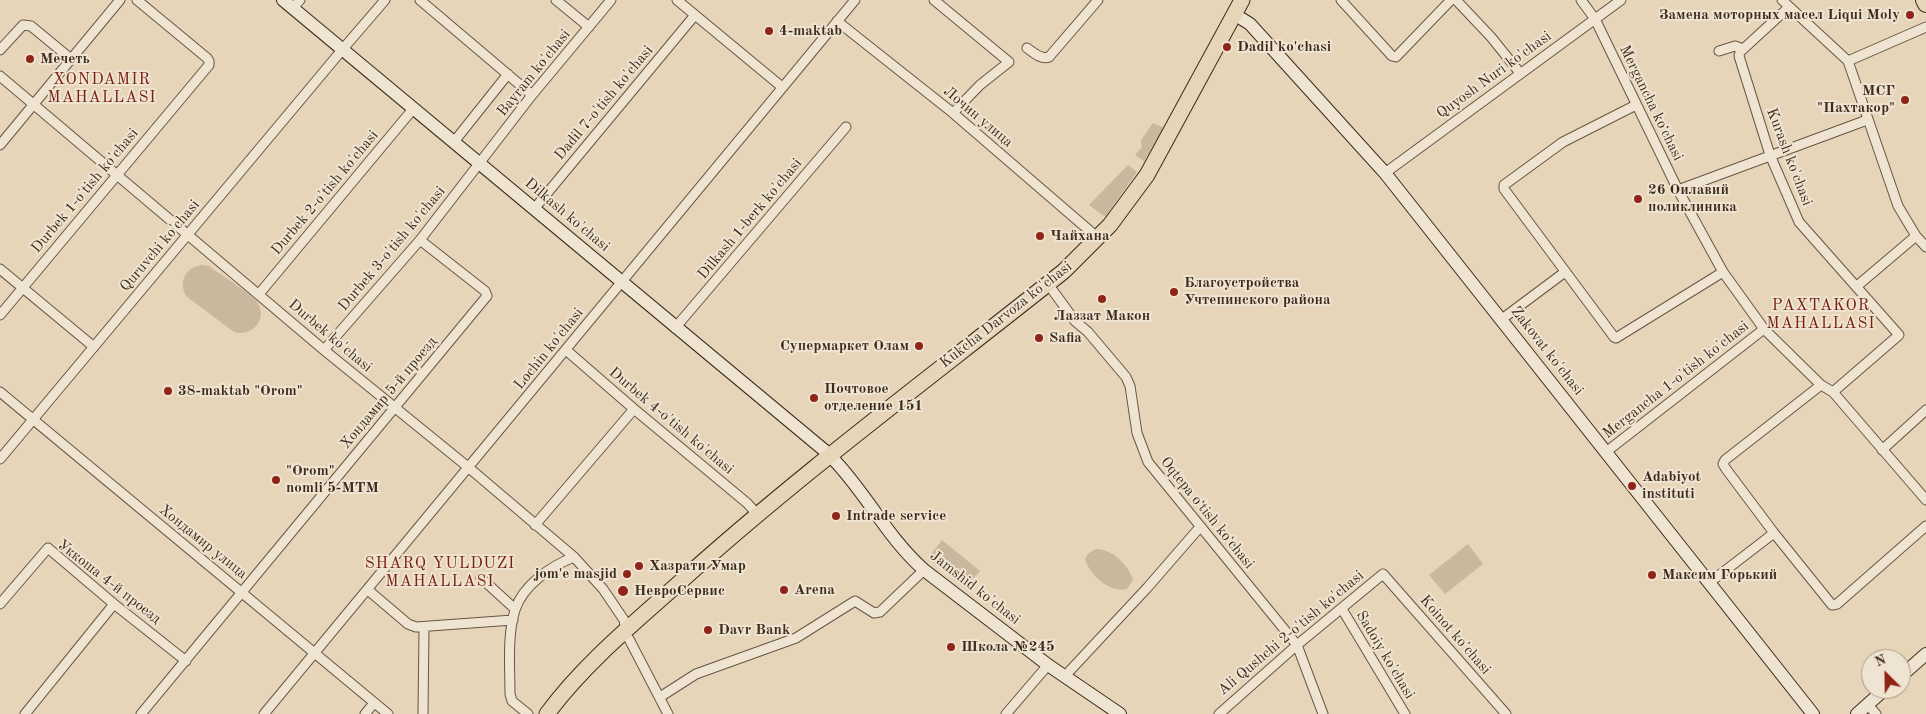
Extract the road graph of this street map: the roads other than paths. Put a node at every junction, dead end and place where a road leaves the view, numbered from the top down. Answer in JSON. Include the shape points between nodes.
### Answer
{"nodes":[{"id":1,"x":120,"y":0,"type":"edge"},
{"id":2,"x":136,"y":0,"type":"edge"},
{"id":3,"x":386,"y":0,"type":"edge"},
{"id":4,"x":420,"y":0,"type":"edge"},
{"id":5,"x":556,"y":0,"type":"edge"},
{"id":6,"x":612,"y":0,"type":"edge"},
{"id":7,"x":676,"y":0,"type":"edge"},
{"id":8,"x":855,"y":0,"type":"edge"},
{"id":9,"x":1098,"y":0,"type":"edge"},
{"id":10,"x":1242,"y":0,"type":"edge"},
{"id":11,"x":1252,"y":0,"type":"edge"},
{"id":12,"x":1341,"y":0,"type":"edge"},
{"id":13,"x":1451,"y":0,"type":"edge"},
{"id":14,"x":1456,"y":0,"type":"edge"},
{"id":15,"x":1581,"y":0,"type":"edge"},
{"id":16,"x":1620,"y":0,"type":"edge"},
{"id":17,"x":1924,"y":0,"type":"edge"},
{"id":18,"x":941,"y":2,"type":"edge"},
{"id":19,"x":292,"y":3,"type":"edge"},
{"id":20,"x":1785,"y":3,"type":"edge"},
{"id":21,"x":1926,"y":4,"type":"edge"},
{"id":22,"x":695,"y":15,"type":"junction"},
{"id":23,"x":1238,"y":17,"type":"junction"},
{"id":24,"x":1595,"y":19,"type":"junction"},
{"id":25,"x":837,"y":21,"type":"junction"},
{"id":26,"x":589,"y":27,"type":"junction"},
{"id":27,"x":1926,"y":27,"type":"edge"},
{"id":28,"x":1027,"y":48,"type":"dead end"},
{"id":29,"x":1743,"y":49,"type":"junction"},
{"id":30,"x":0,"y":50,"type":"edge"},
{"id":31,"x":342,"y":50,"type":"junction"},
{"id":32,"x":1719,"y":50,"type":"dead end"},
{"id":33,"x":71,"y":59,"type":"junction"},
{"id":34,"x":1848,"y":61,"type":"junction"},
{"id":35,"x":1520,"y":73,"type":"junction"},
{"id":36,"x":508,"y":74,"type":"junction"},
{"id":37,"x":0,"y":76,"type":"edge"},
{"id":38,"x":782,"y":87,"type":"junction"},
{"id":39,"x":532,"y":95,"type":"junction"},
{"id":40,"x":34,"y":104,"type":"junction"},
{"id":41,"x":1636,"y":106,"type":"junction"},
{"id":42,"x":413,"y":109,"type":"junction"},
{"id":43,"x":953,"y":113,"type":"junction"},
{"id":44,"x":1867,"y":120,"type":"junction"},
{"id":45,"x":846,"y":127,"type":"dead end"},
{"id":46,"x":453,"y":143,"type":"junction"},
{"id":47,"x":0,"y":145,"type":"edge"},
{"id":48,"x":1770,"y":155,"type":"junction"},
{"id":49,"x":479,"y":164,"type":"junction"},
{"id":50,"x":1385,"y":173,"type":"junction"},
{"id":51,"x":117,"y":174,"type":"junction"},
{"id":52,"x":1678,"y":190,"type":"junction"},
{"id":53,"x":534,"y":209,"type":"junction"},
{"id":54,"x":189,"y":234,"type":"junction"},
{"id":55,"x":1916,"y":236,"type":"junction"},
{"id":56,"x":420,"y":240,"type":"junction"},
{"id":57,"x":1102,"y":241,"type":"junction"},
{"id":58,"x":1926,"y":247,"type":"edge"},
{"id":59,"x":0,"y":268,"type":"edge"},
{"id":60,"x":1565,"y":272,"type":"junction"},
{"id":61,"x":1723,"y":272,"type":"junction"},
{"id":62,"x":621,"y":282,"type":"junction"},
{"id":63,"x":1858,"y":286,"type":"junction"},
{"id":64,"x":1050,"y":287,"type":"junction"},
{"id":65,"x":23,"y":288,"type":"junction"},
{"id":66,"x":259,"y":294,"type":"junction"},
{"id":67,"x":0,"y":315,"type":"edge"},
{"id":68,"x":1502,"y":319,"type":"junction"},
{"id":69,"x":675,"y":328,"type":"junction"},
{"id":70,"x":1764,"y":329,"type":"junction"},
{"id":71,"x":94,"y":348,"type":"junction"},
{"id":72,"x":324,"y":350,"type":"junction"},
{"id":73,"x":566,"y":350,"type":"junction"},
{"id":74,"x":1820,"y":385,"type":"junction"},
{"id":75,"x":0,"y":392,"type":"edge"},
{"id":76,"x":1833,"y":392,"type":"junction"},
{"id":77,"x":395,"y":407,"type":"junction"},
{"id":78,"x":634,"y":409,"type":"junction"},
{"id":79,"x":1926,"y":410,"type":"edge"},
{"id":80,"x":33,"y":420,"type":"junction"},
{"id":81,"x":1882,"y":450,"type":"junction"},
{"id":82,"x":1606,"y":452,"type":"junction"},
{"id":83,"x":832,"y":458,"type":"junction"},
{"id":84,"x":0,"y":459,"type":"edge"},
{"id":85,"x":468,"y":467,"type":"junction"},
{"id":86,"x":1926,"y":500,"type":"edge"},
{"id":87,"x":759,"y":517,"type":"junction"},
{"id":88,"x":535,"y":525,"type":"junction"},
{"id":89,"x":1926,"y":526,"type":"edge"},
{"id":90,"x":1200,"y":527,"type":"junction"},
{"id":91,"x":1774,"y":533,"type":"junction"},
{"id":92,"x":574,"y":557,"type":"junction"},
{"id":93,"x":924,"y":570,"type":"junction"},
{"id":94,"x":1383,"y":574,"type":"joint"},
{"id":95,"x":481,"y":578,"type":"dead end"},
{"id":96,"x":1709,"y":583,"type":"junction"},
{"id":97,"x":368,"y":590,"type":"junction"},
{"id":98,"x":242,"y":592,"type":"junction"},
{"id":99,"x":0,"y":604,"type":"edge"},
{"id":100,"x":114,"y":604,"type":"junction"},
{"id":101,"x":516,"y":609,"type":"junction"},
{"id":102,"x":1342,"y":609,"type":"junction"},
{"id":103,"x":513,"y":620,"type":"junction"},
{"id":104,"x":424,"y":628,"type":"junction"},
{"id":105,"x":628,"y":635,"type":"junction"},
{"id":106,"x":1297,"y":645,"type":"junction"},
{"id":107,"x":314,"y":652,"type":"junction"},
{"id":108,"x":1926,"y":654,"type":"edge"},
{"id":109,"x":186,"y":661,"type":"junction"},
{"id":110,"x":1048,"y":665,"type":"junction"},
{"id":111,"x":1911,"y":667,"type":"edge"},
{"id":112,"x":1064,"y":677,"type":"junction"},
{"id":113,"x":660,"y":697,"type":"junction"},
{"id":114,"x":374,"y":703,"type":"junction"},
{"id":115,"x":1872,"y":709,"type":"edge"},
{"id":116,"x":25,"y":714,"type":"edge"},
{"id":117,"x":141,"y":714,"type":"edge"},
{"id":118,"x":264,"y":714,"type":"edge"},
{"id":119,"x":366,"y":714,"type":"edge"},
{"id":120,"x":388,"y":714,"type":"edge"},
{"id":121,"x":423,"y":714,"type":"edge"},
{"id":122,"x":528,"y":714,"type":"edge"},
{"id":123,"x":547,"y":714,"type":"edge"},
{"id":124,"x":557,"y":714,"type":"edge"},
{"id":125,"x":668,"y":714,"type":"edge"},
{"id":126,"x":1006,"y":714,"type":"edge"},
{"id":127,"x":1120,"y":714,"type":"edge"},
{"id":128,"x":1218,"y":714,"type":"edge"},
{"id":129,"x":1323,"y":714,"type":"edge"},
{"id":130,"x":1405,"y":714,"type":"edge"},
{"id":131,"x":1506,"y":714,"type":"edge"},
{"id":132,"x":1813,"y":714,"type":"edge"},
{"id":133,"x":1857,"y":714,"type":"edge"}],
"edges":[{"from":1,"to":33,"type":"street"},
{"from":2,"to":51,"type":"street","name":"Durbek 1-o'tish ko'chasi","via":[[209,61],[209,65]]},
{"from":3,"to":31,"type":"street","name":"Quruvchi ko'chasi"},
{"from":4,"to":36,"type":"street"},
{"from":5,"to":26,"type":"street"},
{"from":6,"to":26,"type":"street","name":"Bayram ko'chasi"},
{"from":7,"to":22,"type":"street"},
{"from":8,"to":25,"type":"street","name":"Lochin ko'chasi"},
{"from":9,"to":28,"type":"street","via":[[1049,57],[1040,57]]},
{"from":10,"to":23,"type":"main road","name":"Kukcha Darvoza ko'chasi"},
{"from":11,"to":23,"type":"main road","name":"Kukcha Darvoza ko'chasi"},
{"from":12,"to":13,"type":"street","via":[[1396,58]]},
{"from":14,"to":35,"type":"street"},
{"from":15,"to":24,"type":"street","name":"Mergancha koʻchasi"},
{"from":16,"to":24,"type":"street","name":"Quyosh Nuri ko'chasi"},
{"from":17,"to":21,"type":"highway"},
{"from":18,"to":43,"type":"street","via":[[1009,62],[980,85]]},
{"from":19,"to":31,"type":"street","name":"Dilkash ko'chasi"},
{"from":20,"to":29,"type":"street"},
{"from":20,"to":34,"type":"street"},
{"from":22,"to":38,"type":"street"},
{"from":22,"to":53,"type":"street","name":"Dadil 7-o'tish ko'chasi"},
{"from":23,"to":50,"type":"street","name":"Zakovat ko'chasi","via":[[1250,24]]},
{"from":23,"to":57,"type":"main road","name":"Kukcha Darvoza ko'chasi","via":[[1147,175]]},
{"from":24,"to":35,"type":"street","name":"Quyosh Nuri ko'chasi"},
{"from":24,"to":41,"type":"street","name":"Mergancha koʻchasi"},
{"from":25,"to":38,"type":"street","name":"Lochin ko'chasi"},
{"from":25,"to":43,"type":"street","name":"Лочин улица"},
{"from":26,"to":39,"type":"street","name":"Bayram ko'chasi"},
{"from":27,"to":34,"type":"street"},
{"from":29,"to":32,"type":"street","via":[[1735,46]]},
{"from":29,"to":48,"type":"street","name":"Kurash ko'chasi","via":[[1739,56]]},
{"from":30,"to":33,"type":"street","via":[[22,25],[27,24]]},
{"from":31,"to":42,"type":"street","name":"Dilkash ko'chasi"},
{"from":31,"to":54,"type":"street","name":"Quruvchi ko'chasi"},
{"from":33,"to":40,"type":"street"},
{"from":34,"to":44,"type":"street"},
{"from":35,"to":50,"type":"street","name":"Quyosh Nuri ko'chasi"},
{"from":36,"to":39,"type":"street"},
{"from":36,"to":46,"type":"street"},
{"from":37,"to":40,"type":"street","name":"Durbek ko'chasi"},
{"from":38,"to":62,"type":"street","name":"Lochin ko'chasi"},
{"from":39,"to":49,"type":"street","name":"Bayram ko'chasi"},
{"from":40,"to":47,"type":"street"},
{"from":40,"to":51,"type":"street","name":"Durbek ko'chasi"},
{"from":41,"to":52,"type":"street","name":"Mergancha koʻchasi"},
{"from":41,"to":60,"type":"street","via":[[1562,142],[1504,185]]},
{"from":42,"to":46,"type":"street","name":"Dilkash ko'chasi"},
{"from":42,"to":66,"type":"street","name":"Durbek 2-o'tish ko'chasi"},
{"from":43,"to":57,"type":"street","name":"Лочин улица"},
{"from":44,"to":48,"type":"street"},
{"from":44,"to":55,"type":"street","via":[[1898,206]]},
{"from":45,"to":69,"type":"street","name":"Dilkash 1-berk ko'chasi"},
{"from":46,"to":49,"type":"street","name":"Dilkash ko'chasi"},
{"from":48,"to":52,"type":"street"},
{"from":48,"to":63,"type":"street","name":"Kurash ko'chasi","via":[[1799,222]]},
{"from":49,"to":53,"type":"street","name":"Dilkash ko'chasi"},
{"from":49,"to":56,"type":"street","name":"Durbek 3-o'tish ko'chasi"},
{"from":50,"to":68,"type":"street","name":"Zakovat ko'chasi"},
{"from":51,"to":54,"type":"street","name":"Durbek ko'chasi"},
{"from":51,"to":65,"type":"street","name":"Durbek 1-o'tish ko'chasi"},
{"from":52,"to":61,"type":"street","name":"Mergancha koʻchasi"},
{"from":53,"to":62,"type":"street","name":"Dilkash ko'chasi"},
{"from":54,"to":66,"type":"street","name":"Durbek ko'chasi"},
{"from":54,"to":71,"type":"street","name":"Quruvchi ko'chasi"},
{"from":55,"to":58,"type":"street"},
{"from":55,"to":63,"type":"street"},
{"from":56,"to":72,"type":"street","name":"Durbek 3-o'tish ko'chasi"},
{"from":56,"to":77,"type":"street","name":"Хондамир 5-й проезд","via":[[485,291],[487,296]]},
{"from":57,"to":64,"type":"main road","name":"Kukcha Darvoza ko'chasi"},
{"from":59,"to":65,"type":"street"},
{"from":60,"to":61,"type":"street","via":[[1616,338]]},
{"from":60,"to":68,"type":"street"},
{"from":61,"to":70,"type":"street","name":"Mergancha koʻchasi"},
{"from":62,"to":69,"type":"street","name":"Dilkash ko'chasi"},
{"from":62,"to":73,"type":"street","name":"Lochin ko'chasi"},
{"from":63,"to":76,"type":"street","name":"Kurash ko'chasi","via":[[1899,335]]},
{"from":64,"to":83,"type":"main road","name":"Kukcha Darvoza ko'chasi"},
{"from":64,"to":90,"type":"street","name":"Oqtepa oʻtish koʻchasi","via":[[1075,321],[1126,376],[1137,433],[1148,462]]},
{"from":65,"to":67,"type":"street","name":"Durbek 1-o'tish ko'chasi"},
{"from":65,"to":71,"type":"street"},
{"from":66,"to":72,"type":"street","name":"Durbek ko'chasi"},
{"from":68,"to":82,"type":"street","name":"Zakovat ko'chasi"},
{"from":69,"to":83,"type":"street","name":"Dilkash ko'chasi"},
{"from":70,"to":74,"type":"street","name":"Mergancha koʻchasi"},
{"from":70,"to":82,"type":"street","name":"Mergancha 1-o'tish ko'chasi"},
{"from":71,"to":80,"type":"street","name":"Quruvchi ko'chasi"},
{"from":72,"to":77,"type":"street","name":"Durbek ko'chasi"},
{"from":73,"to":78,"type":"street","name":"Durbek 4-o'tish ko'chasi"},
{"from":73,"to":85,"type":"street","name":"Lochin ko'chasi"},
{"from":74,"to":76,"type":"street","name":"Mergancha koʻchasi"},
{"from":74,"to":91,"type":"street","via":[[1723,464]]},
{"from":75,"to":80,"type":"street","name":"Хондамир улица"},
{"from":76,"to":81,"type":"street","name":"Mergancha koʻchasi"},
{"from":77,"to":85,"type":"street","name":"Durbek ko'chasi"},
{"from":77,"to":98,"type":"street","name":"Хондамир 5-й проезд"},
{"from":78,"to":87,"type":"street","name":"Durbek 4-o'tish ko'chasi"},
{"from":78,"to":88,"type":"street"},
{"from":79,"to":81,"type":"street"},
{"from":80,"to":84,"type":"street","name":"Quruvchi ko'chasi"},
{"from":80,"to":98,"type":"street","name":"Хондамир улица"},
{"from":81,"to":86,"type":"street","name":"Mergancha koʻchasi"},
{"from":82,"to":96,"type":"street","name":"Zakovat ko'chasi"},
{"from":83,"to":87,"type":"main road","name":"Kukcha Darvoza ko'chasi"},
{"from":83,"to":93,"type":"street","name":"Jamshid ko'chasi","via":[[907,555]]},
{"from":85,"to":88,"type":"street","name":"Durbek ko'chasi"},
{"from":85,"to":97,"type":"street","name":"Lochin ko'chasi"},
{"from":87,"to":105,"type":"main road","name":"Kukcha Darvoza ko'chasi"},
{"from":88,"to":92,"type":"street","name":"Durbek ko'chasi"},
{"from":89,"to":91,"type":"street","via":[[1832,605]]},
{"from":90,"to":106,"type":"street","name":"Oqtepa oʻtish koʻchasi"},
{"from":90,"to":112,"type":"street"},
{"from":91,"to":96,"type":"street"},
{"from":92,"to":101,"type":"street","via":[[542,575],[527,590]]},
{"from":92,"to":105,"type":"street","name":"Durbek ko'chasi","via":[[624,620]]},
{"from":93,"to":110,"type":"street","name":"Jamshid ko'chasi"},
{"from":93,"to":113,"type":"street","via":[[880,612],[874,612],[855,600],[796,638],[696,674]]},
{"from":94,"to":102,"type":"street","name":"Ali Qushchi 2-o'tish ko'chasi"},
{"from":94,"to":131,"type":"street","name":"Koinot ko'chasi"},
{"from":95,"to":101,"type":"street"},
{"from":96,"to":132,"type":"street","name":"Zakovat ko'chasi"},
{"from":97,"to":104,"type":"street","via":[[408,624]]},
{"from":97,"to":107,"type":"street","name":"Lochin ko'chasi"},
{"from":98,"to":107,"type":"street","name":"Хондамир улица"},
{"from":98,"to":109,"type":"street","name":"Хондамир 5-й проезд"},
{"from":99,"to":100,"type":"street","name":"Уккоша 4-й проезд","via":[[48,548]]},
{"from":100,"to":109,"type":"street","name":"Уккоша 4-й проезд"},
{"from":100,"to":116,"type":"street"},
{"from":101,"to":103,"type":"street"},
{"from":102,"to":106,"type":"street","name":"Ali Qushchi 2-o'tish ko'chasi"},
{"from":102,"to":130,"type":"street","name":"Sadoiy ko'chasi"},
{"from":103,"to":104,"type":"street"},
{"from":103,"to":122,"type":"street","via":[[511,698]]},
{"from":104,"to":121,"type":"street"},
{"from":105,"to":113,"type":"street","name":"Durbek ko'chasi"},
{"from":105,"to":123,"type":"main road","name":"Kukcha Darvoza ko'chasi","via":[[568,687]]},
{"from":105,"to":124,"type":"main road","name":"Kukcha Darvoza ko'chasi"},
{"from":106,"to":128,"type":"street","name":"Ali Qushchi 2-o'tish ko'chasi"},
{"from":106,"to":129,"type":"street","name":"Oqtepa oʻtish koʻchasi"},
{"from":107,"to":114,"type":"street","name":"Хондамир улица"},
{"from":107,"to":118,"type":"street","name":"Lochin ko'chasi"},
{"from":108,"to":111,"type":"street"},
{"from":109,"to":117,"type":"street","name":"Хондамир 5-й проезд"},
{"from":110,"to":112,"type":"street","name":"Jamshid ko'chasi"},
{"from":110,"to":126,"type":"street"},
{"from":112,"to":127,"type":"street","name":"Jamshid ko'chasi"},
{"from":113,"to":125,"type":"street","name":"Durbek ko'chasi"},
{"from":114,"to":119,"type":"street"},
{"from":114,"to":120,"type":"street","name":"Хондамир улица"},
{"from":115,"to":133,"type":"street"}]}
